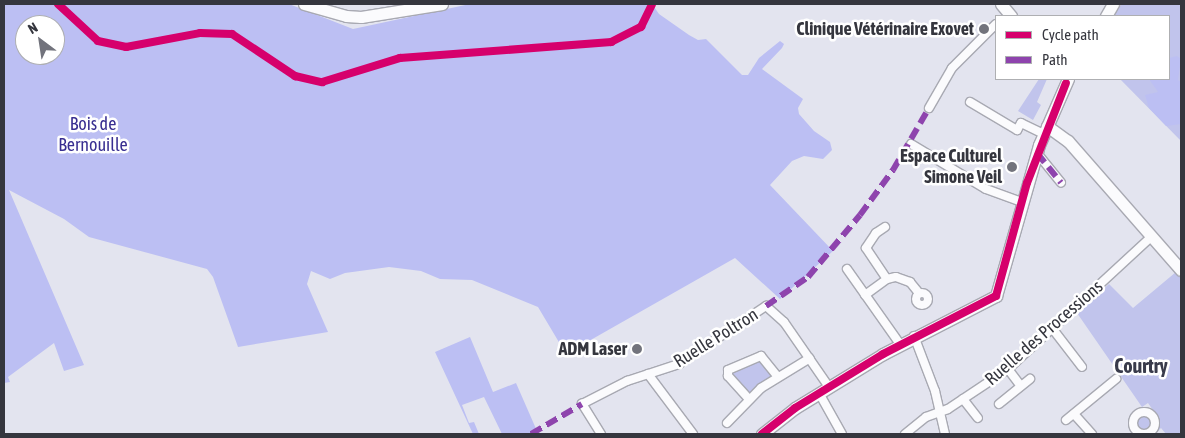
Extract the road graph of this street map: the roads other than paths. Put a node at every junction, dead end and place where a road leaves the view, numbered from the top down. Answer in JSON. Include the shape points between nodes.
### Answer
{"nodes":[{"id":1,"x":304,"y":4,"type":"edge"},
{"id":2,"x":442,"y":4,"type":"edge"},
{"id":3,"x":1113,"y":4,"type":"edge"},
{"id":4,"x":1107,"y":15,"type":"edge"},
{"id":5,"x":995,"y":25,"type":"edge"},
{"id":6,"x":1066,"y":80,"type":"edge"},
{"id":7,"x":970,"y":102,"type":"dead end"},
{"id":8,"x":929,"y":108,"type":"dead end"},
{"id":9,"x":1045,"y":130,"type":"junction"},
{"id":10,"x":911,"y":144,"type":"dead end"},
{"id":11,"x":1037,"y":153,"type":"junction"},
{"id":12,"x":1061,"y":183,"type":"dead end"},
{"id":13,"x":1022,"y":202,"type":"junction"},
{"id":14,"x":886,"y":227,"type":"dead end"},
{"id":15,"x":1150,"y":238,"type":"junction"},
{"id":16,"x":847,"y":270,"type":"dead end"},
{"id":17,"x":1181,"y":270,"type":"edge"},
{"id":18,"x":887,"y":279,"type":"junction"},
{"id":19,"x":919,"y":293,"type":"dead end"},
{"id":20,"x":865,"y":295,"type":"junction"},
{"id":21,"x":1052,"y":328,"type":"junction"},
{"id":22,"x":914,"y":336,"type":"junction"},
{"id":23,"x":900,"y":344,"type":"junction"},
{"id":24,"x":810,"y":358,"type":"junction"},
{"id":25,"x":1082,"y":367,"type":"dead end"},
{"id":26,"x":1008,"y":368,"type":"junction"},
{"id":27,"x":648,"y":374,"type":"junction"},
{"id":28,"x":777,"y":376,"type":"junction"},
{"id":29,"x":1030,"y":379,"type":"dead end"},
{"id":30,"x":1116,"y":380,"type":"dead end"},
{"id":31,"x":1021,"y":386,"type":"junction"},
{"id":32,"x":824,"y":390,"type":"junction"},
{"id":33,"x":748,"y":398,"type":"junction"},
{"id":34,"x":963,"y":399,"type":"junction"},
{"id":35,"x":999,"y":404,"type":"dead end"},
{"id":36,"x":940,"y":413,"type":"junction"},
{"id":37,"x":1074,"y":414,"type":"junction"},
{"id":38,"x":978,"y":418,"type":"dead end"},
{"id":39,"x":1066,"y":420,"type":"dead end"},
{"id":40,"x":727,"y":423,"type":"dead end"},
{"id":41,"x":601,"y":434,"type":"edge"},
{"id":42,"x":693,"y":434,"type":"edge"},
{"id":43,"x":762,"y":434,"type":"edge"},
{"id":44,"x":842,"y":434,"type":"edge"},
{"id":45,"x":904,"y":434,"type":"edge"},
{"id":46,"x":945,"y":434,"type":"edge"},
{"id":47,"x":1092,"y":434,"type":"edge"}],
"edges":[{"from":1,"to":2,"type":"street","via":[[361,18]]},
{"from":3,"to":4,"type":"street"},
{"from":5,"to":8,"type":"street","via":[[952,68]]},
{"from":6,"to":9,"type":"street"},
{"from":7,"to":9,"type":"street","via":[[1017,130],[1021,123]]},
{"from":9,"to":11,"type":"street"},
{"from":9,"to":15,"type":"street","via":[[1068,141]]},
{"from":10,"to":13,"type":"street","via":[[986,189]]},
{"from":11,"to":12,"type":"street"},
{"from":11,"to":13,"type":"street"},
{"from":13,"to":22,"type":"street","via":[[999,292],[986,304]]},
{"from":14,"to":18,"type":"street","via":[[876,233],[866,248]]},
{"from":15,"to":17,"type":"street"},
{"from":15,"to":21,"type":"street","name":"Ruelle des Processions"},
{"from":16,"to":20,"type":"street"},
{"from":18,"to":19,"type":"street","via":[[906,279]]},
{"from":18,"to":20,"type":"street"},
{"from":20,"to":23,"type":"street"},
{"from":21,"to":25,"type":"street"},
{"from":21,"to":26,"type":"street","name":"Ruelle des Processions"},
{"from":22,"to":23,"type":"street"},
{"from":22,"to":36,"type":"street"},
{"from":23,"to":32,"type":"street"},
{"from":24,"to":27,"type":"street","name":"Ruelle Poltron","via":[[784,322],[766,306],[679,364]]},
{"from":24,"to":28,"type":"street"},
{"from":24,"to":32,"type":"street"},
{"from":26,"to":31,"type":"street"},
{"from":26,"to":34,"type":"street","name":"Ruelle des Processions"},
{"from":27,"to":41,"type":"street","name":"Ruelle Poltron","via":[[626,381],[582,404]]},
{"from":27,"to":42,"type":"street"},
{"from":28,"to":33,"type":"street"},
{"from":28,"to":33,"type":"street","via":[[761,356],[728,370],[728,376]]},
{"from":29,"to":31,"type":"street"},
{"from":30,"to":37,"type":"street"},
{"from":31,"to":35,"type":"street"},
{"from":32,"to":43,"type":"street"},
{"from":32,"to":44,"type":"street"},
{"from":33,"to":40,"type":"street"},
{"from":34,"to":36,"type":"street","name":"Ruelle des Processions"},
{"from":34,"to":38,"type":"street"},
{"from":36,"to":45,"type":"street","name":"Ruelle des Processions","via":[[926,417]]},
{"from":36,"to":46,"type":"street"},
{"from":37,"to":39,"type":"street"},
{"from":37,"to":47,"type":"street"}]}
